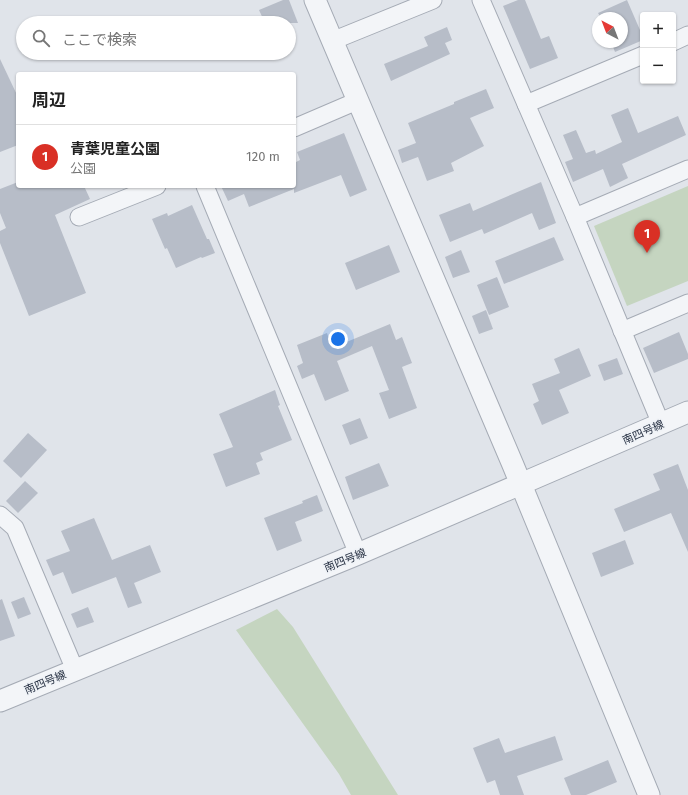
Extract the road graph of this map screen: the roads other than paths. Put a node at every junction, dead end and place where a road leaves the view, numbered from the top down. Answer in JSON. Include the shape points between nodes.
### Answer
{"nodes":[{"id":1,"x":315,"y":0,"type":"edge"},
{"id":2,"x":433,"y":0,"type":"edge"},
{"id":3,"x":481,"y":0,"type":"edge"},
{"id":4,"x":688,"y":35,"type":"edge"},
{"id":5,"x":332,"y":41,"type":"junction"},
{"id":6,"x":676,"y":41,"type":"edge"},
{"id":7,"x":640,"y":55,"type":"edge"},
{"id":8,"x":357,"y":101,"type":"junction"},
{"id":9,"x":526,"y":104,"type":"junction"},
{"id":10,"x":296,"y":127,"type":"edge"},
{"id":11,"x":688,"y":169,"type":"edge"},
{"id":12,"x":151,"y":188,"type":"edge"},
{"id":13,"x":206,"y":188,"type":"edge"},
{"id":14,"x":79,"y":217,"type":"dead end"},
{"id":15,"x":575,"y":217,"type":"junction"},
{"id":16,"x":688,"y":303,"type":"edge"},
{"id":17,"x":622,"y":331,"type":"junction"},
{"id":18,"x":688,"y":412,"type":"edge"},
{"id":19,"x":661,"y":424,"type":"junction"},
{"id":20,"x":521,"y":485,"type":"junction"},
{"id":21,"x":0,"y":515,"type":"edge"},
{"id":22,"x":8,"y":531,"type":"edge"},
{"id":23,"x":358,"y":554,"type":"junction"},
{"id":24,"x":75,"y":670,"type":"junction"},
{"id":25,"x":0,"y":701,"type":"edge"},
{"id":26,"x":649,"y":795,"type":"edge"}],
"edges":[{"from":1,"to":5,"type":"street"},
{"from":2,"to":5,"type":"street"},
{"from":3,"to":9,"type":"street"},
{"from":4,"to":6,"type":"street"},
{"from":5,"to":8,"type":"street"},
{"from":7,"to":9,"type":"street"},
{"from":8,"to":10,"type":"street"},
{"from":8,"to":20,"type":"street"},
{"from":9,"to":15,"type":"street"},
{"from":11,"to":15,"type":"street"},
{"from":12,"to":14,"type":"street"},
{"from":13,"to":23,"type":"street"},
{"from":15,"to":17,"type":"street"},
{"from":16,"to":17,"type":"street"},
{"from":17,"to":19,"type":"street"},
{"from":18,"to":19,"type":"street","name":"南四号線"},
{"from":19,"to":20,"type":"street","name":"南四号線"},
{"from":20,"to":23,"type":"street","name":"南四号線"},
{"from":20,"to":26,"type":"street"},
{"from":21,"to":22,"type":"street"},
{"from":22,"to":24,"type":"street"},
{"from":23,"to":24,"type":"street","name":"南四号線"},
{"from":24,"to":25,"type":"street","name":"南四号線"}]}
